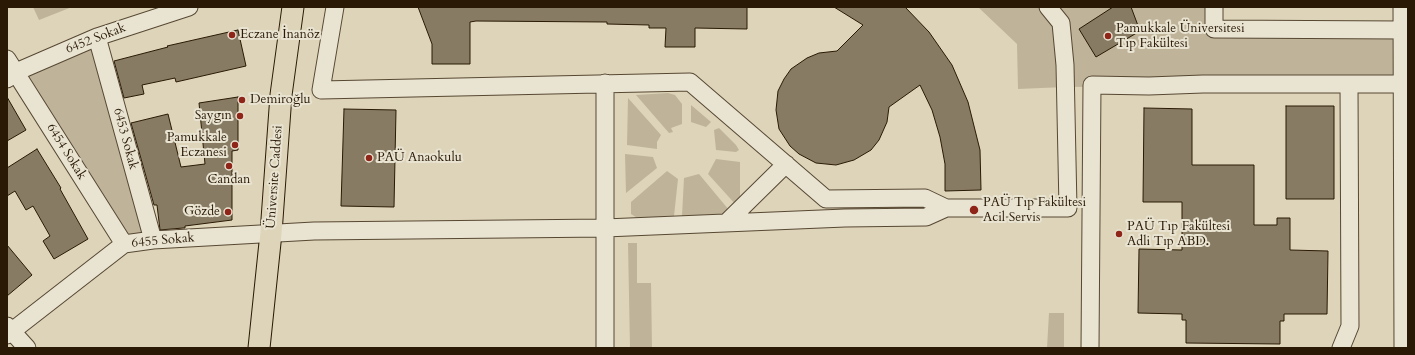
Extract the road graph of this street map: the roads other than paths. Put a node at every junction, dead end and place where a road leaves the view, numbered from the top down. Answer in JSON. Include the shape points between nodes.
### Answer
{"nodes":[{"id":1,"x":189,"y":7,"type":"edge"},
{"id":2,"x":293,"y":7,"type":"edge"},
{"id":3,"x":335,"y":7,"type":"edge"},
{"id":4,"x":1048,"y":7,"type":"edge"},
{"id":5,"x":1214,"y":7,"type":"edge"},
{"id":6,"x":1402,"y":7,"type":"edge"},
{"id":7,"x":1402,"y":30,"type":"junction"},
{"id":8,"x":97,"y":37,"type":"junction"},
{"id":9,"x":10,"y":70,"type":"edge"},
{"id":10,"x":605,"y":83,"type":"junction"},
{"id":11,"x":1349,"y":84,"type":"junction"},
{"id":12,"x":1402,"y":84,"type":"junction"},
{"id":13,"x":786,"y":164,"type":"junction"},
{"id":14,"x":946,"y":208,"type":"junction"},
{"id":15,"x":726,"y":223,"type":"junction"},
{"id":16,"x":606,"y":228,"type":"junction"},
{"id":17,"x":271,"y":233,"type":"junction"},
{"id":18,"x":153,"y":240,"type":"junction"},
{"id":19,"x":124,"y":244,"type":"junction"},
{"id":20,"x":9,"y":331,"type":"edge"},
{"id":21,"x":27,"y":348,"type":"edge"},
{"id":22,"x":259,"y":348,"type":"edge"},
{"id":23,"x":605,"y":348,"type":"edge"},
{"id":24,"x":1090,"y":348,"type":"edge"},
{"id":25,"x":1341,"y":348,"type":"edge"},
{"id":26,"x":1403,"y":348,"type":"edge"}],
"edges":[{"from":1,"to":8,"type":"street","name":"6452 Sokak"},
{"from":2,"to":17,"type":"main road","name":"Üniversite Caddesi","via":[[281,95]]},
{"from":3,"to":10,"type":"street","via":[[321,90]]},
{"from":4,"to":14,"type":"street","via":[[1061,23],[1065,65],[1068,208]]},
{"from":5,"to":7,"type":"street","via":[[1214,29]]},
{"from":6,"to":7,"type":"street"},
{"from":7,"to":12,"type":"street"},
{"from":8,"to":9,"type":"street","name":"6452 Sokak"},
{"from":8,"to":18,"type":"street","name":"6453 Sokak"},
{"from":9,"to":19,"type":"street","name":"6454 Sokak"},
{"from":10,"to":13,"type":"street","via":[[690,82]]},
{"from":10,"to":16,"type":"street"},
{"from":11,"to":12,"type":"street"},
{"from":11,"to":24,"type":"street","via":[[1092,85]]},
{"from":11,"to":25,"type":"street","via":[[1350,326]]},
{"from":12,"to":26,"type":"street"},
{"from":13,"to":14,"type":"street","via":[[826,199],[925,198]]},
{"from":13,"to":15,"type":"street"},
{"from":14,"to":15,"type":"street","name":"6455 Sokak","via":[[926,217]]},
{"from":15,"to":16,"type":"street","name":"6455 Sokak"},
{"from":16,"to":17,"type":"street","name":"6455 Sokak"},
{"from":16,"to":23,"type":"street"},
{"from":17,"to":18,"type":"street","name":"6455 Sokak"},
{"from":17,"to":22,"type":"main road","name":"Üniversite Caddesi"},
{"from":18,"to":19,"type":"street","name":"6455 Sokak"},
{"from":19,"to":20,"type":"street","name":"6455 Sokak"},
{"from":20,"to":21,"type":"street"}]}
